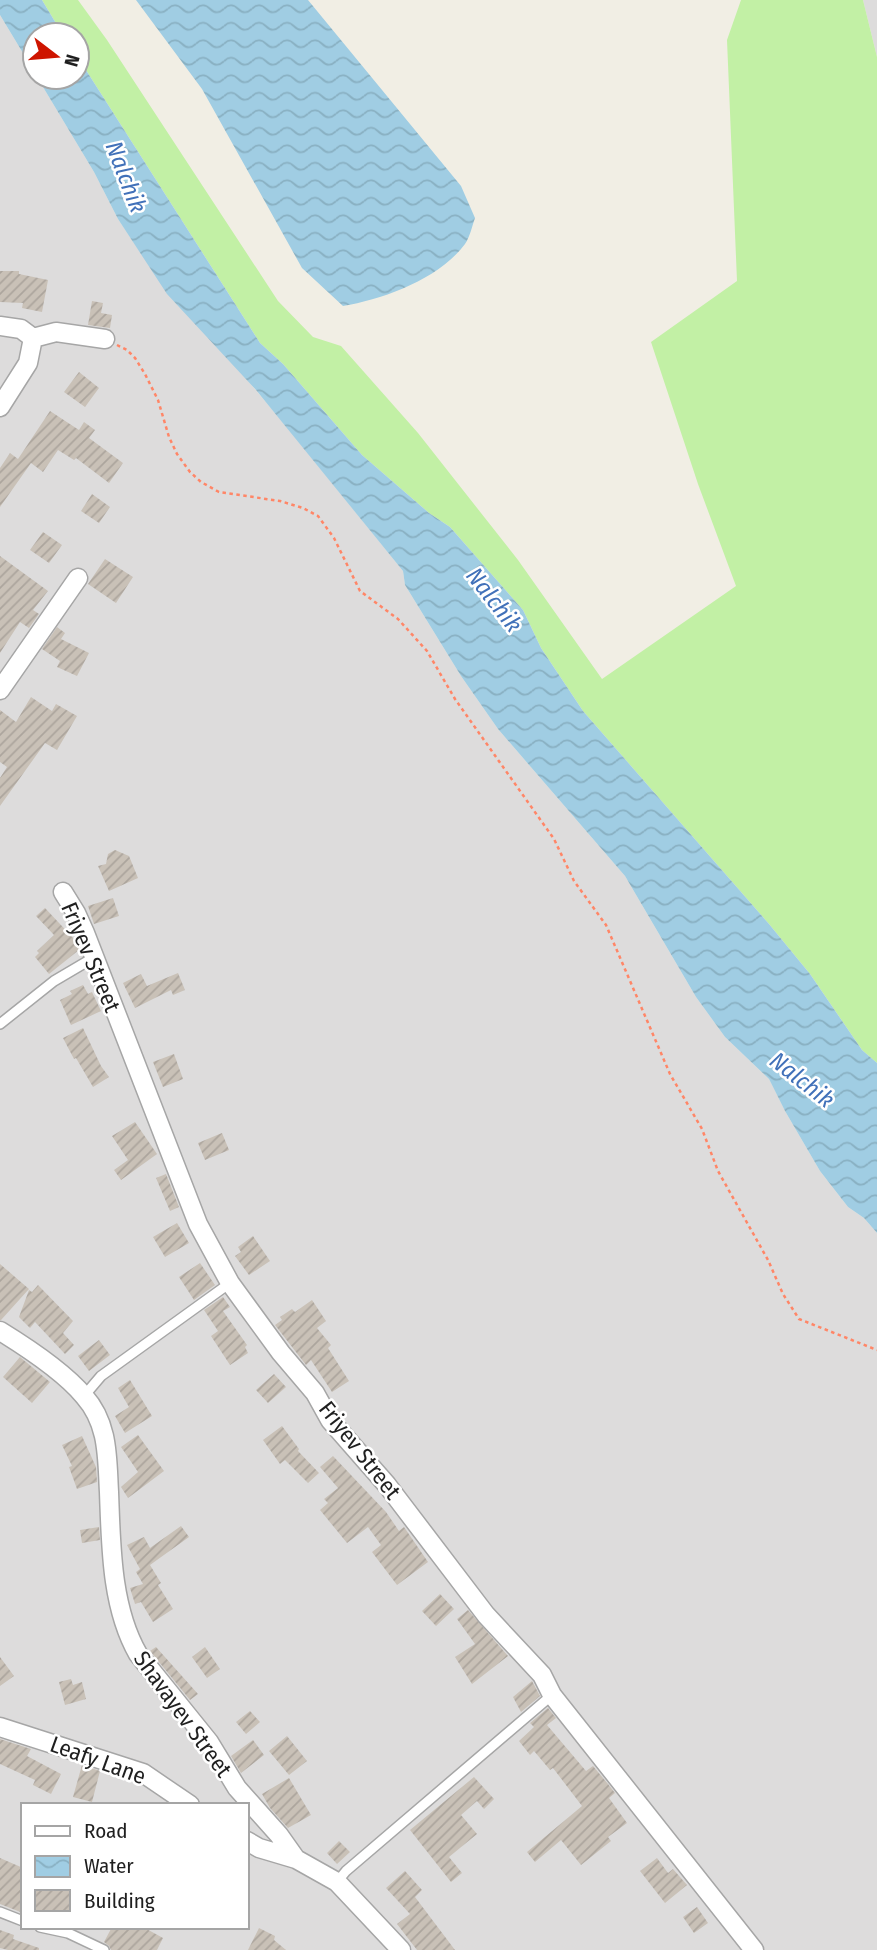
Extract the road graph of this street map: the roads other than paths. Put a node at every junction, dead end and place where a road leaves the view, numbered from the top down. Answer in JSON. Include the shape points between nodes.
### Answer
{"nodes":[{"id":1,"x":0,"y":326,"type":"edge"},
{"id":2,"x":33,"y":338,"type":"junction"},
{"id":3,"x":105,"y":340,"type":"road end"},
{"id":4,"x":0,"y":407,"type":"edge"},
{"id":5,"x":78,"y":578,"type":"dead end"},
{"id":6,"x":0,"y":690,"type":"edge"},
{"id":7,"x":63,"y":892,"type":"dead end"},
{"id":8,"x":93,"y":958,"type":"junction"},
{"id":9,"x":0,"y":1024,"type":"edge"},
{"id":10,"x":230,"y":1283,"type":"junction"},
{"id":11,"x":0,"y":1331,"type":"edge"},
{"id":12,"x":84,"y":1396,"type":"junction"},
{"id":13,"x":552,"y":1695,"type":"junction"},
{"id":14,"x":0,"y":1727,"type":"edge"},
{"id":15,"x":187,"y":1803,"type":"edge"},
{"id":16,"x":248,"y":1842,"type":"edge"},
{"id":17,"x":296,"y":1859,"type":"junction"},
{"id":18,"x":337,"y":1882,"type":"junction"},
{"id":19,"x":0,"y":1912,"type":"edge"},
{"id":20,"x":21,"y":1919,"type":"edge"},
{"id":21,"x":49,"y":1929,"type":"edge"},
{"id":22,"x":104,"y":1950,"type":"edge"},
{"id":23,"x":401,"y":1950,"type":"edge"},
{"id":24,"x":754,"y":1950,"type":"edge"}],
"edges":[{"from":1,"to":2,"type":"street","via":[[21,329]]},
{"from":2,"to":3,"type":"street","via":[[56,332]]},
{"from":2,"to":4,"type":"street","via":[[28,363]]},
{"from":5,"to":6,"type":"street"},
{"from":7,"to":8,"type":"street","name":"Friyev Street"},
{"from":8,"to":9,"type":"lane","via":[[54,981]]},
{"from":8,"to":10,"type":"street","name":"Friyev Street","via":[[198,1224]]},
{"from":10,"to":12,"type":"lane","via":[[101,1376]]},
{"from":10,"to":13,"type":"street","name":"Friyev Street","via":[[316,1393],[330,1420],[387,1485],[486,1615],[542,1675]]},
{"from":11,"to":12,"type":"street","name":"Shavayev Street","via":[[32,1351]]},
{"from":12,"to":17,"type":"street","name":"Shavayev Street","via":[[106,1438],[113,1563],[131,1640],[149,1670],[209,1742],[237,1788]]},
{"from":13,"to":18,"type":"lane"},
{"from":13,"to":24,"type":"street","name":"Friyev Street"},
{"from":14,"to":15,"type":"street","name":"Leafy Lane","via":[[143,1773]]},
{"from":16,"to":17,"type":"street"},
{"from":17,"to":18,"type":"street","name":"Shavayev Street"},
{"from":18,"to":23,"type":"street","name":"Shavayev Street"},
{"from":19,"to":20,"type":"lane"},
{"from":21,"to":22,"type":"lane"}]}
